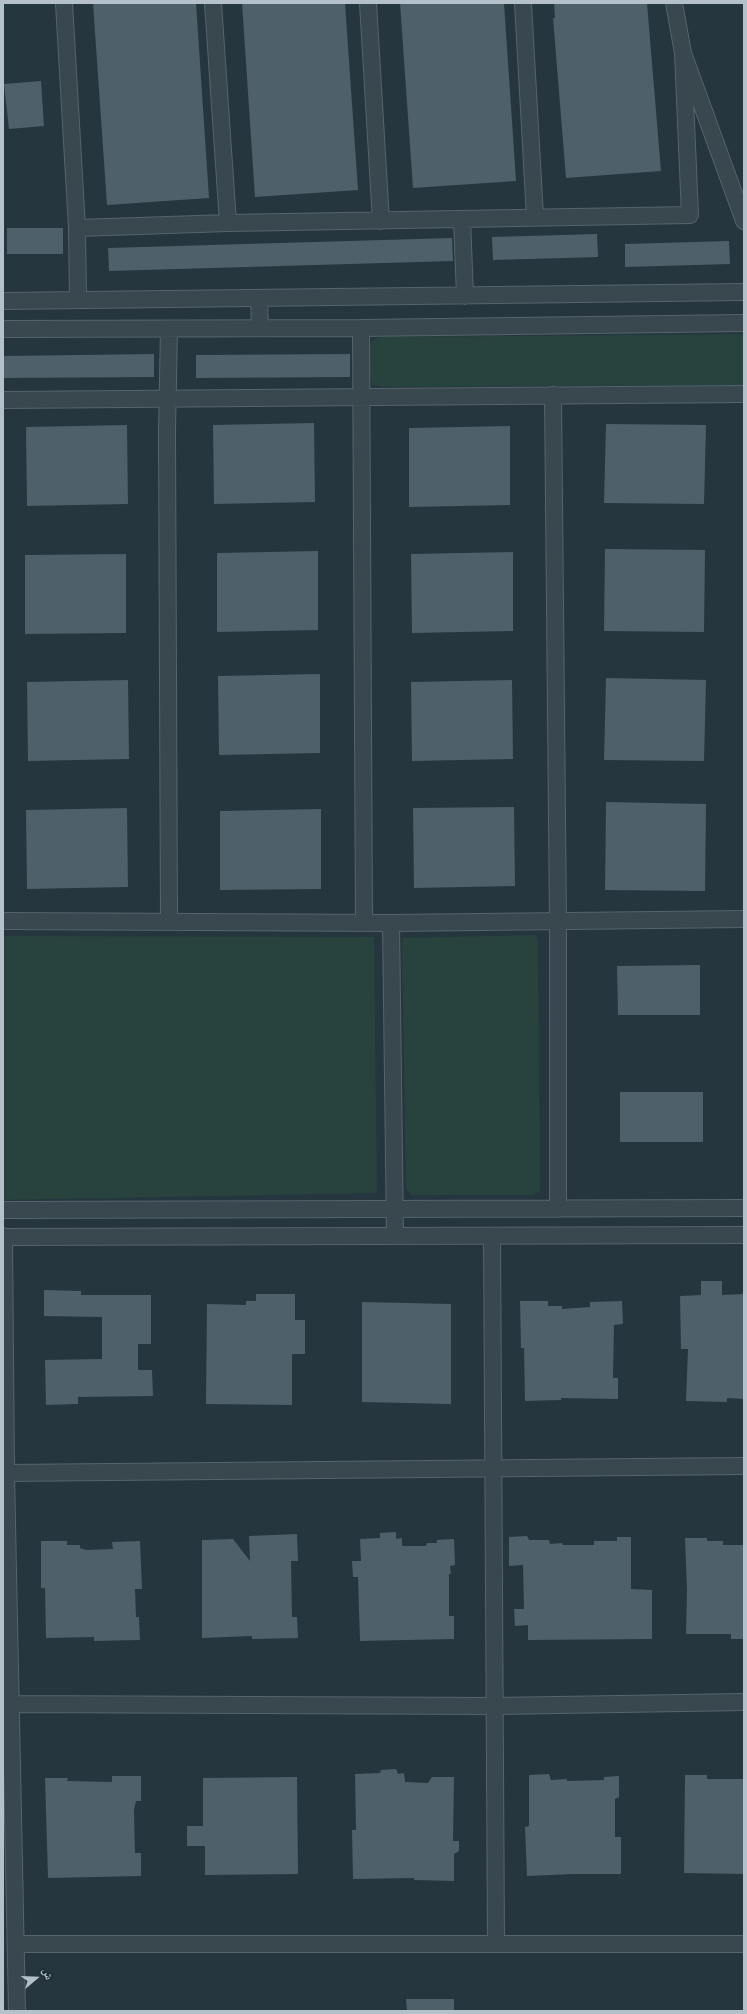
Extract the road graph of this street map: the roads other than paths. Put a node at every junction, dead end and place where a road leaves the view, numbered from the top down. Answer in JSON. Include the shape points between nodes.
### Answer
{"nodes":[{"id":1,"x":64,"y":3,"type":"edge"},
{"id":2,"x":213,"y":3,"type":"edge"},
{"id":3,"x":368,"y":3,"type":"edge"},
{"id":4,"x":523,"y":3,"type":"edge"},
{"id":5,"x":674,"y":3,"type":"edge"},
{"id":6,"x":683,"y":53,"type":"junction"},
{"id":7,"x":535,"y":217,"type":"junction"},
{"id":8,"x":462,"y":218,"type":"junction"},
{"id":9,"x":381,"y":221,"type":"junction"},
{"id":10,"x":744,"y":221,"type":"edge"},
{"id":11,"x":228,"y":223,"type":"junction"},
{"id":12,"x":77,"y":228,"type":"junction"},
{"id":13,"x":744,"y":292,"type":"edge"},
{"id":14,"x":465,"y":296,"type":"junction"},
{"id":15,"x":259,"y":298,"type":"junction"},
{"id":16,"x":78,"y":299,"type":"junction"},
{"id":17,"x":3,"y":301,"type":"edge"},
{"id":18,"x":744,"y":323,"type":"edge"},
{"id":19,"x":260,"y":327,"type":"junction"},
{"id":20,"x":361,"y":328,"type":"junction"},
{"id":21,"x":3,"y":329,"type":"edge"},
{"id":22,"x":169,"y":329,"type":"junction"},
{"id":23,"x":744,"y":394,"type":"edge"},
{"id":24,"x":553,"y":395,"type":"junction"},
{"id":25,"x":360,"y":397,"type":"junction"},
{"id":26,"x":168,"y":399,"type":"junction"},
{"id":27,"x":3,"y":400,"type":"edge"},
{"id":28,"x":744,"y":919,"type":"edge"},
{"id":29,"x":3,"y":921,"type":"edge"},
{"id":30,"x":169,"y":922,"type":"junction"},
{"id":31,"x":558,"y":922,"type":"junction"},
{"id":32,"x":364,"y":923,"type":"junction"},
{"id":33,"x":391,"y":923,"type":"junction"},
{"id":34,"x":744,"y":1208,"type":"edge"},
{"id":35,"x":3,"y":1210,"type":"edge"},
{"id":36,"x":394,"y":1210,"type":"junction"},
{"id":37,"x":558,"y":1210,"type":"junction"},
{"id":38,"x":744,"y":1235,"type":"edge"},
{"id":39,"x":395,"y":1236,"type":"junction"},
{"id":40,"x":492,"y":1236,"type":"junction"},
{"id":41,"x":3,"y":1237,"type":"edge"},
{"id":42,"x":744,"y":1466,"type":"edge"},
{"id":43,"x":494,"y":1468,"type":"junction"},
{"id":44,"x":6,"y":1473,"type":"junction"},
{"id":45,"x":744,"y":1702,"type":"edge"},
{"id":46,"x":10,"y":1704,"type":"junction"},
{"id":47,"x":495,"y":1706,"type":"junction"},
{"id":48,"x":16,"y":1944,"type":"junction"},
{"id":49,"x":496,"y":1944,"type":"junction"},
{"id":50,"x":744,"y":1944,"type":"edge"},
{"id":51,"x":17,"y":2011,"type":"edge"}],
"edges":[{"from":1,"to":12,"type":"street"},
{"from":2,"to":11,"type":"street"},
{"from":3,"to":9,"type":"street"},
{"from":4,"to":7,"type":"street"},
{"from":5,"to":6,"type":"street"},
{"from":6,"to":7,"type":"street","via":[[690,215]]},
{"from":6,"to":10,"type":"street"},
{"from":7,"to":8,"type":"street"},
{"from":8,"to":9,"type":"street"},
{"from":8,"to":14,"type":"street"},
{"from":9,"to":11,"type":"street"},
{"from":11,"to":12,"type":"street"},
{"from":12,"to":16,"type":"street"},
{"from":13,"to":14,"type":"street"},
{"from":14,"to":15,"type":"street"},
{"from":15,"to":16,"type":"street"},
{"from":15,"to":19,"type":"street"},
{"from":16,"to":17,"type":"street"},
{"from":18,"to":20,"type":"street"},
{"from":19,"to":20,"type":"street"},
{"from":19,"to":22,"type":"street"},
{"from":20,"to":25,"type":"street"},
{"from":21,"to":22,"type":"street"},
{"from":22,"to":26,"type":"street"},
{"from":23,"to":24,"type":"street"},
{"from":24,"to":25,"type":"street"},
{"from":24,"to":31,"type":"street"},
{"from":25,"to":26,"type":"street"},
{"from":25,"to":32,"type":"street"},
{"from":26,"to":27,"type":"street"},
{"from":26,"to":30,"type":"street"},
{"from":28,"to":31,"type":"street"},
{"from":29,"to":30,"type":"street"},
{"from":30,"to":32,"type":"street"},
{"from":31,"to":33,"type":"street"},
{"from":31,"to":37,"type":"street"},
{"from":32,"to":33,"type":"street"},
{"from":33,"to":36,"type":"street"},
{"from":34,"to":37,"type":"street"},
{"from":35,"to":36,"type":"street"},
{"from":36,"to":37,"type":"street"},
{"from":36,"to":39,"type":"street"},
{"from":38,"to":40,"type":"street"},
{"from":39,"to":40,"type":"street"},
{"from":39,"to":41,"type":"street"},
{"from":40,"to":43,"type":"street"},
{"from":41,"to":44,"type":"street"},
{"from":42,"to":43,"type":"street"},
{"from":43,"to":44,"type":"street"},
{"from":43,"to":47,"type":"street"},
{"from":44,"to":46,"type":"street"},
{"from":45,"to":47,"type":"street"},
{"from":46,"to":47,"type":"street"},
{"from":46,"to":48,"type":"street"},
{"from":47,"to":49,"type":"street"},
{"from":48,"to":49,"type":"street"},
{"from":48,"to":51,"type":"street"},
{"from":49,"to":50,"type":"street"}]}
